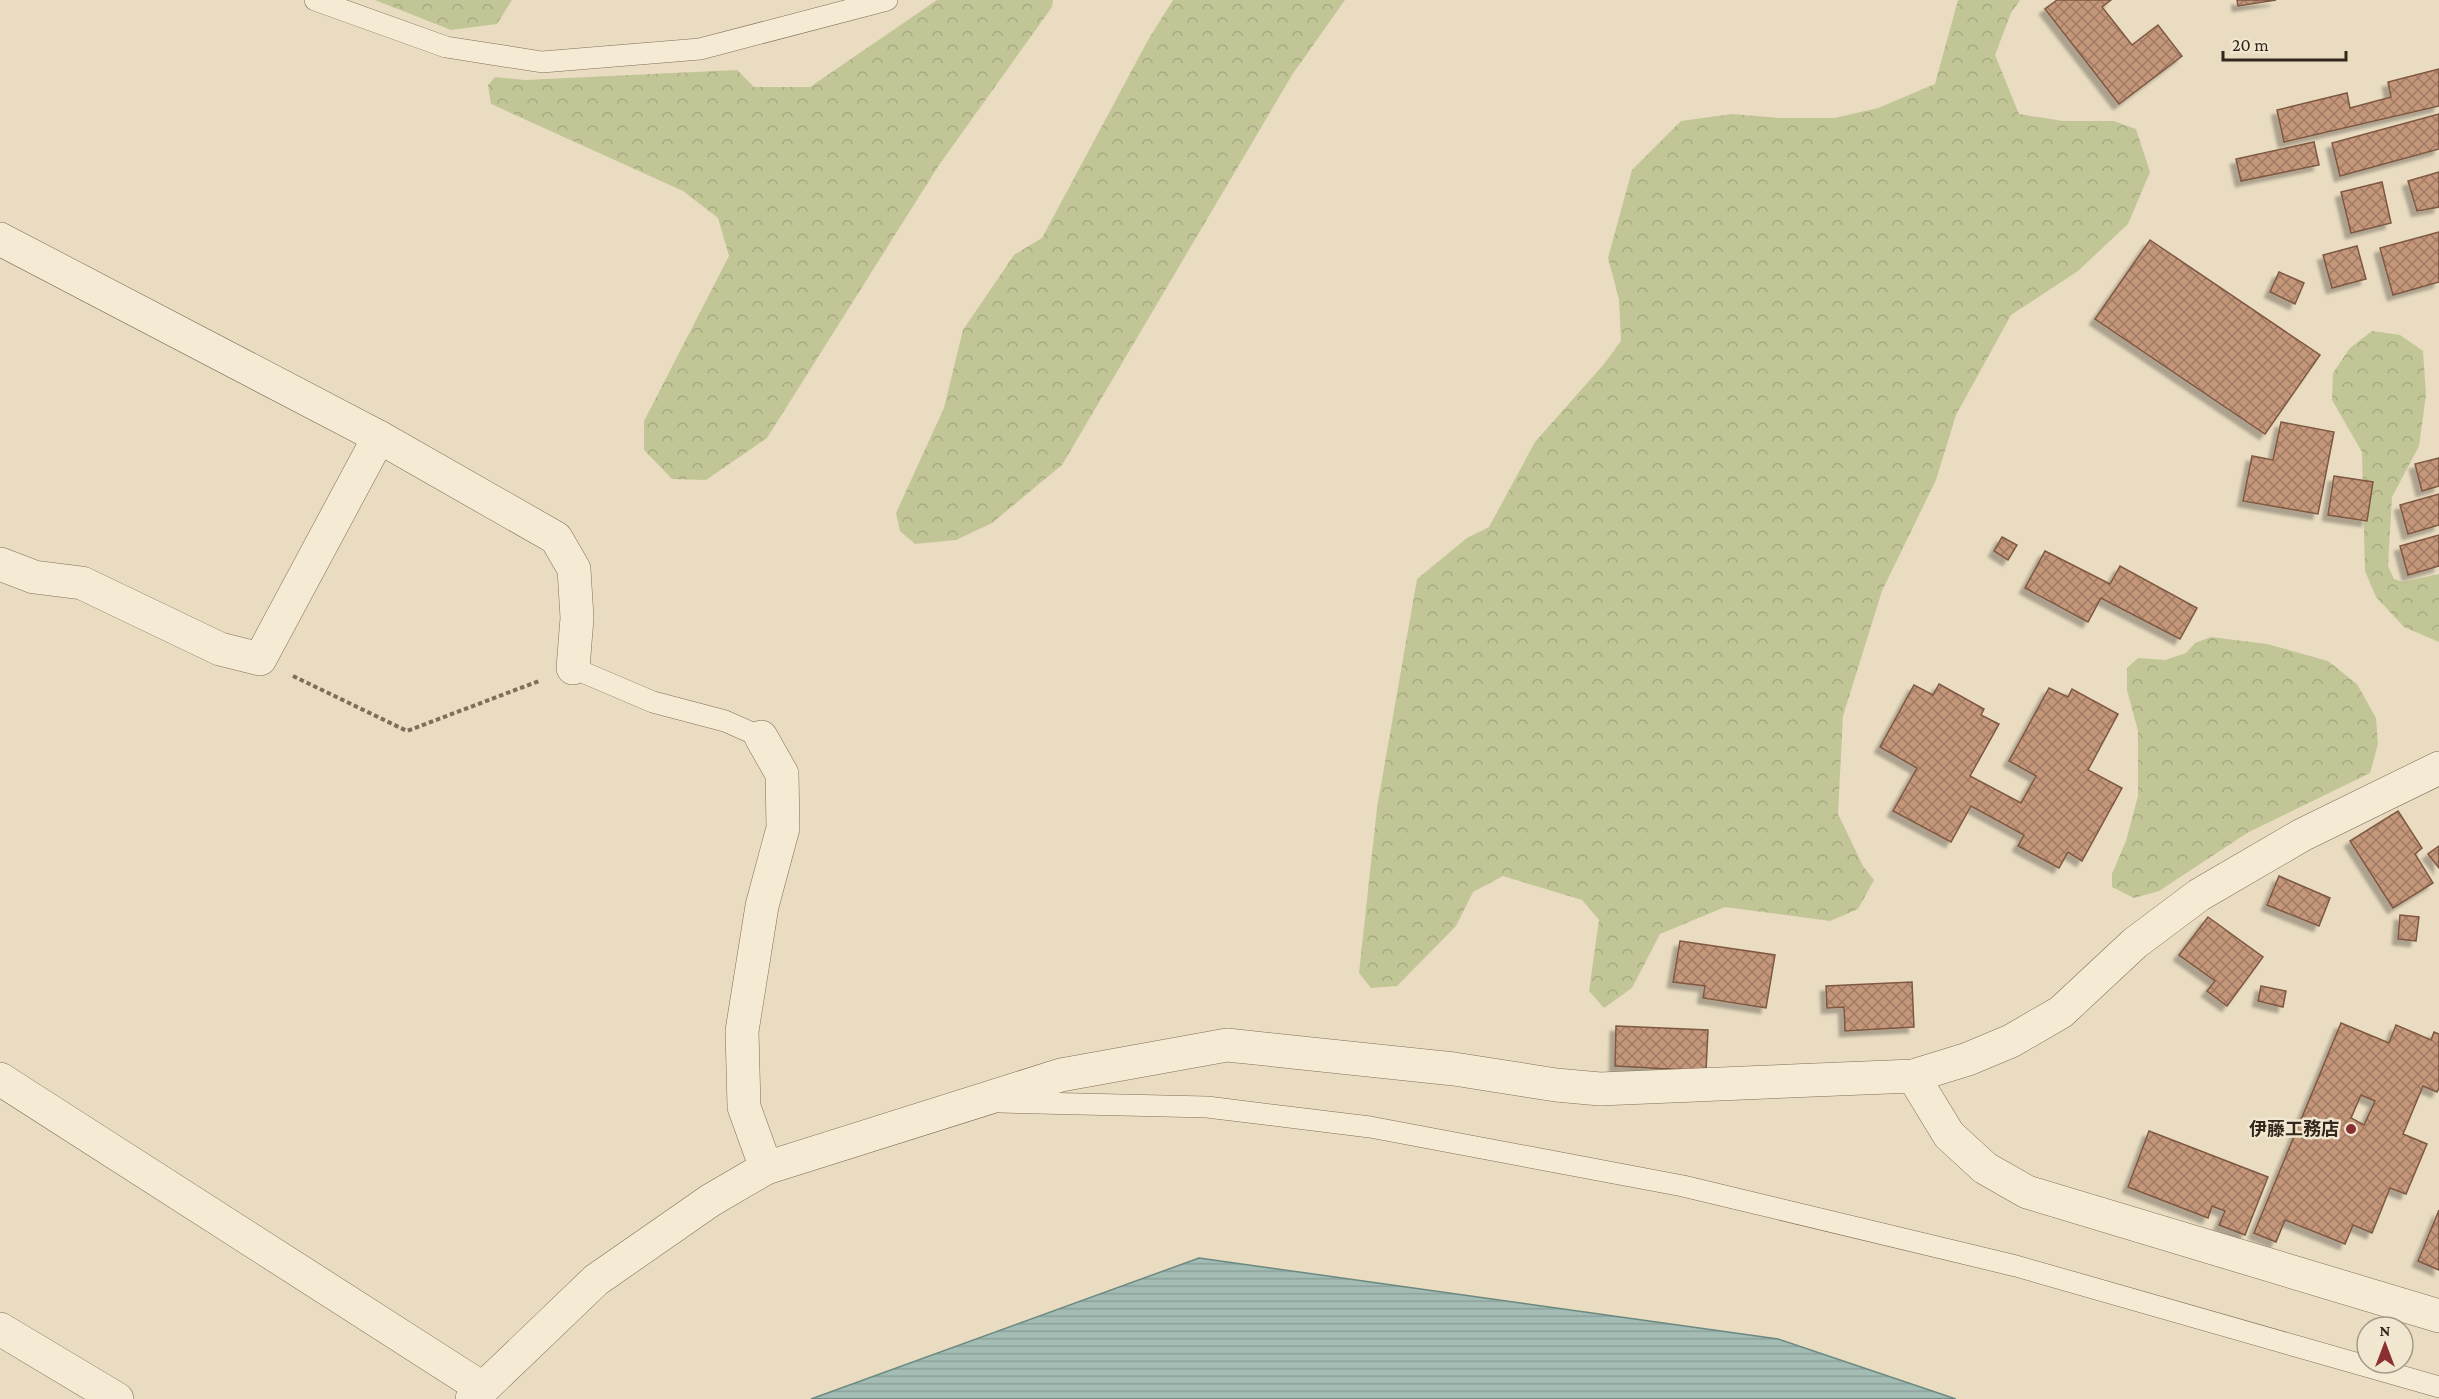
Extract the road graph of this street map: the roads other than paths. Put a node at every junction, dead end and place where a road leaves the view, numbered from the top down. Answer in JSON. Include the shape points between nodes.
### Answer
{"nodes":[{"id":1,"x":315,"y":0,"type":"edge"},
{"id":2,"x":887,"y":0,"type":"edge"},
{"id":3,"x":818,"y":9,"type":"edge"},
{"id":4,"x":0,"y":239,"type":"edge"},
{"id":5,"x":379,"y":436,"type":"junction"},
{"id":6,"x":0,"y":564,"type":"edge"},
{"id":7,"x":573,"y":668,"type":"joint"},
{"id":8,"x":761,"y":737,"type":"joint"},
{"id":9,"x":2439,"y":768,"type":"edge"},
{"id":10,"x":1912,"y":1076,"type":"junction"},
{"id":11,"x":0,"y":1079,"type":"edge"},
{"id":12,"x":979,"y":1101,"type":"junction"},
{"id":13,"x":766,"y":1168,"type":"junction"},
{"id":14,"x":2439,"y":1316,"type":"edge"},
{"id":15,"x":0,"y":1329,"type":"edge"},
{"id":16,"x":2439,"y":1387,"type":"edge"},
{"id":17,"x":477,"y":1394,"type":"edge"},
{"id":18,"x":117,"y":1399,"type":"edge"}],
"edges":[{"from":1,"to":3,"type":"lane","via":[[446,47],[542,62],[700,49]]},
{"from":2,"to":3,"type":"lane"},
{"from":4,"to":5,"type":"street"},
{"from":5,"to":6,"type":"street","via":[[260,660],[220,649],[82,583],[34,577]]},
{"from":5,"to":7,"type":"street","via":[[556,538],[574,568],[577,618]]},
{"from":7,"to":8,"type":"lane","via":[[653,702],[725,721]]},
{"from":8,"to":13,"type":"street","via":[[782,774],[783,828],[762,906],[742,1031],[744,1107]]},
{"from":9,"to":10,"type":"street","via":[[2302,835],[2199,896],[2135,943],[2051,1018],[2001,1046]]},
{"from":10,"to":12,"type":"street","via":[[1600,1089],[1454,1068],[1227,1045],[1061,1075]]},
{"from":10,"to":14,"type":"street","via":[[1949,1135],[1985,1168],[2027,1192]]},
{"from":11,"to":17,"type":"street"},
{"from":12,"to":13,"type":"street"},
{"from":12,"to":16,"type":"lane","via":[[1207,1107],[1370,1127],[1683,1186],[2016,1266]]},
{"from":13,"to":17,"type":"street","via":[[711,1200],[596,1280]]},
{"from":15,"to":18,"type":"street"}]}
